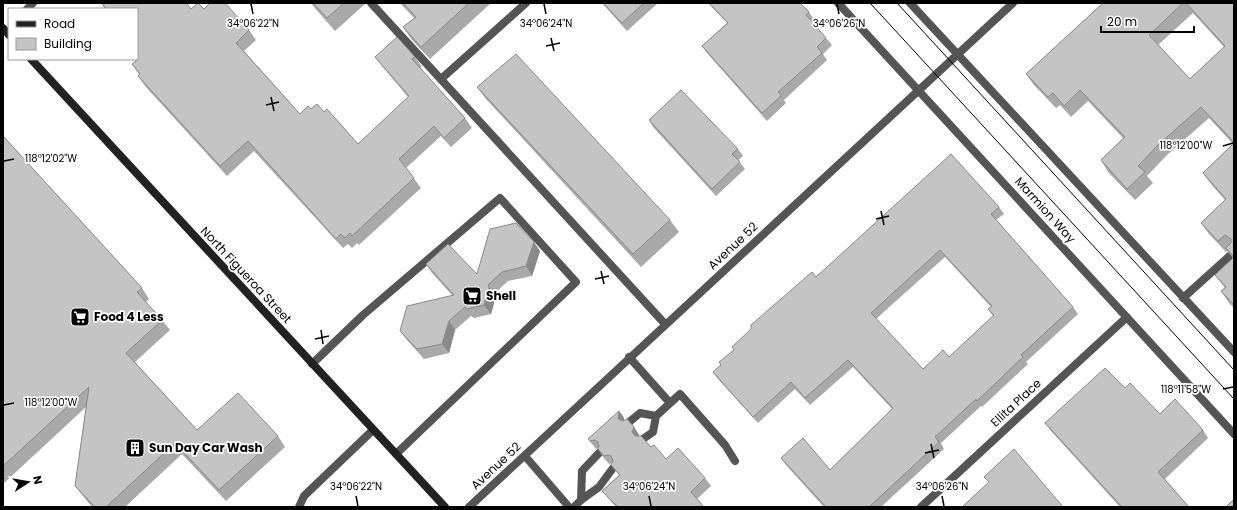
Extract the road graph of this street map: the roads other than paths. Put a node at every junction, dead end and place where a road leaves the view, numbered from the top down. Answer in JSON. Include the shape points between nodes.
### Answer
{"nodes":[{"id":1,"x":371,"y":3,"type":"edge"},
{"id":2,"x":526,"y":3,"type":"edge"},
{"id":3,"x":838,"y":3,"type":"edge"},
{"id":4,"x":910,"y":3,"type":"edge"},
{"id":5,"x":1013,"y":3,"type":"edge"},
{"id":6,"x":958,"y":55,"type":"junction"},
{"id":7,"x":32,"y":60,"type":"edge"},
{"id":8,"x":441,"y":79,"type":"junction"},
{"id":9,"x":919,"y":91,"type":"junction"},
{"id":10,"x":1234,"y":252,"type":"edge"},
{"id":11,"x":1183,"y":298,"type":"junction"},
{"id":12,"x":1127,"y":317,"type":"junction"},
{"id":13,"x":665,"y":324,"type":"junction"},
{"id":14,"x":1234,"y":352,"type":"edge"},
{"id":15,"x":630,"y":357,"type":"junction"},
{"id":16,"x":312,"y":364,"type":"junction"},
{"id":17,"x":670,"y":403,"type":"junction"},
{"id":18,"x":656,"y":416,"type":"junction"},
{"id":19,"x":628,"y":422,"type":"edge"},
{"id":20,"x":373,"y":430,"type":"junction"},
{"id":21,"x":1234,"y":434,"type":"edge"},
{"id":22,"x":643,"y":440,"type":"edge"},
{"id":23,"x":599,"y":453,"type":"edge"},
{"id":24,"x":396,"y":454,"type":"junction"},
{"id":25,"x":525,"y":456,"type":"junction"},
{"id":26,"x":735,"y":461,"type":"dead end"},
{"id":27,"x":613,"y":468,"type":"edge"},
{"id":28,"x":581,"y":500,"type":"junction"},
{"id":29,"x":298,"y":507,"type":"edge"},
{"id":30,"x":445,"y":507,"type":"edge"},
{"id":31,"x":469,"y":507,"type":"edge"},
{"id":32,"x":569,"y":507,"type":"edge"},
{"id":33,"x":574,"y":507,"type":"edge"},
{"id":34,"x":921,"y":507,"type":"edge"}],
"edges":[{"from":1,"to":8,"type":"street"},
{"from":2,"to":8,"type":"street"},
{"from":3,"to":9,"type":"street","name":"Marmion Way"},
{"from":4,"to":6,"type":"street"},
{"from":5,"to":6,"type":"street","name":"Avenue 52"},
{"from":6,"to":9,"type":"street","name":"Avenue 52"},
{"from":6,"to":11,"type":"street"},
{"from":7,"to":16,"type":"main road","name":"North Figueroa Street"},
{"from":8,"to":13,"type":"street"},
{"from":9,"to":12,"type":"street","name":"Marmion Way"},
{"from":9,"to":13,"type":"street","name":"Avenue 52"},
{"from":10,"to":11,"type":"street"},
{"from":11,"to":14,"type":"street"},
{"from":12,"to":21,"type":"street","name":"Marmion Way"},
{"from":12,"to":34,"type":"street","name":"Ellita Place"},
{"from":13,"to":15,"type":"street","name":"Avenue 52"},
{"from":15,"to":17,"type":"street"},
{"from":15,"to":25,"type":"street","name":"Avenue 52"},
{"from":16,"to":20,"type":"main road","name":"North Figueroa Street"},
{"from":16,"to":24,"type":"street","via":[[363,315],[500,198],[576,282]]},
{"from":17,"to":18,"type":"street"},
{"from":17,"to":26,"type":"street","via":[[680,394],[725,445]]},
{"from":18,"to":19,"type":"street","via":[[640,413]]},
{"from":18,"to":22,"type":"street","via":[[653,432]]},
{"from":20,"to":24,"type":"main road","name":"North Figueroa Street"},
{"from":20,"to":29,"type":"street","via":[[304,496]]},
{"from":23,"to":28,"type":"street","via":[[582,471]]},
{"from":24,"to":30,"type":"main road","name":"North Figueroa Street"},
{"from":25,"to":31,"type":"street","name":"Avenue 52"},
{"from":25,"to":32,"type":"street"},
{"from":27,"to":28,"type":"street","via":[[599,487]]},
{"from":28,"to":33,"type":"street"}]}
